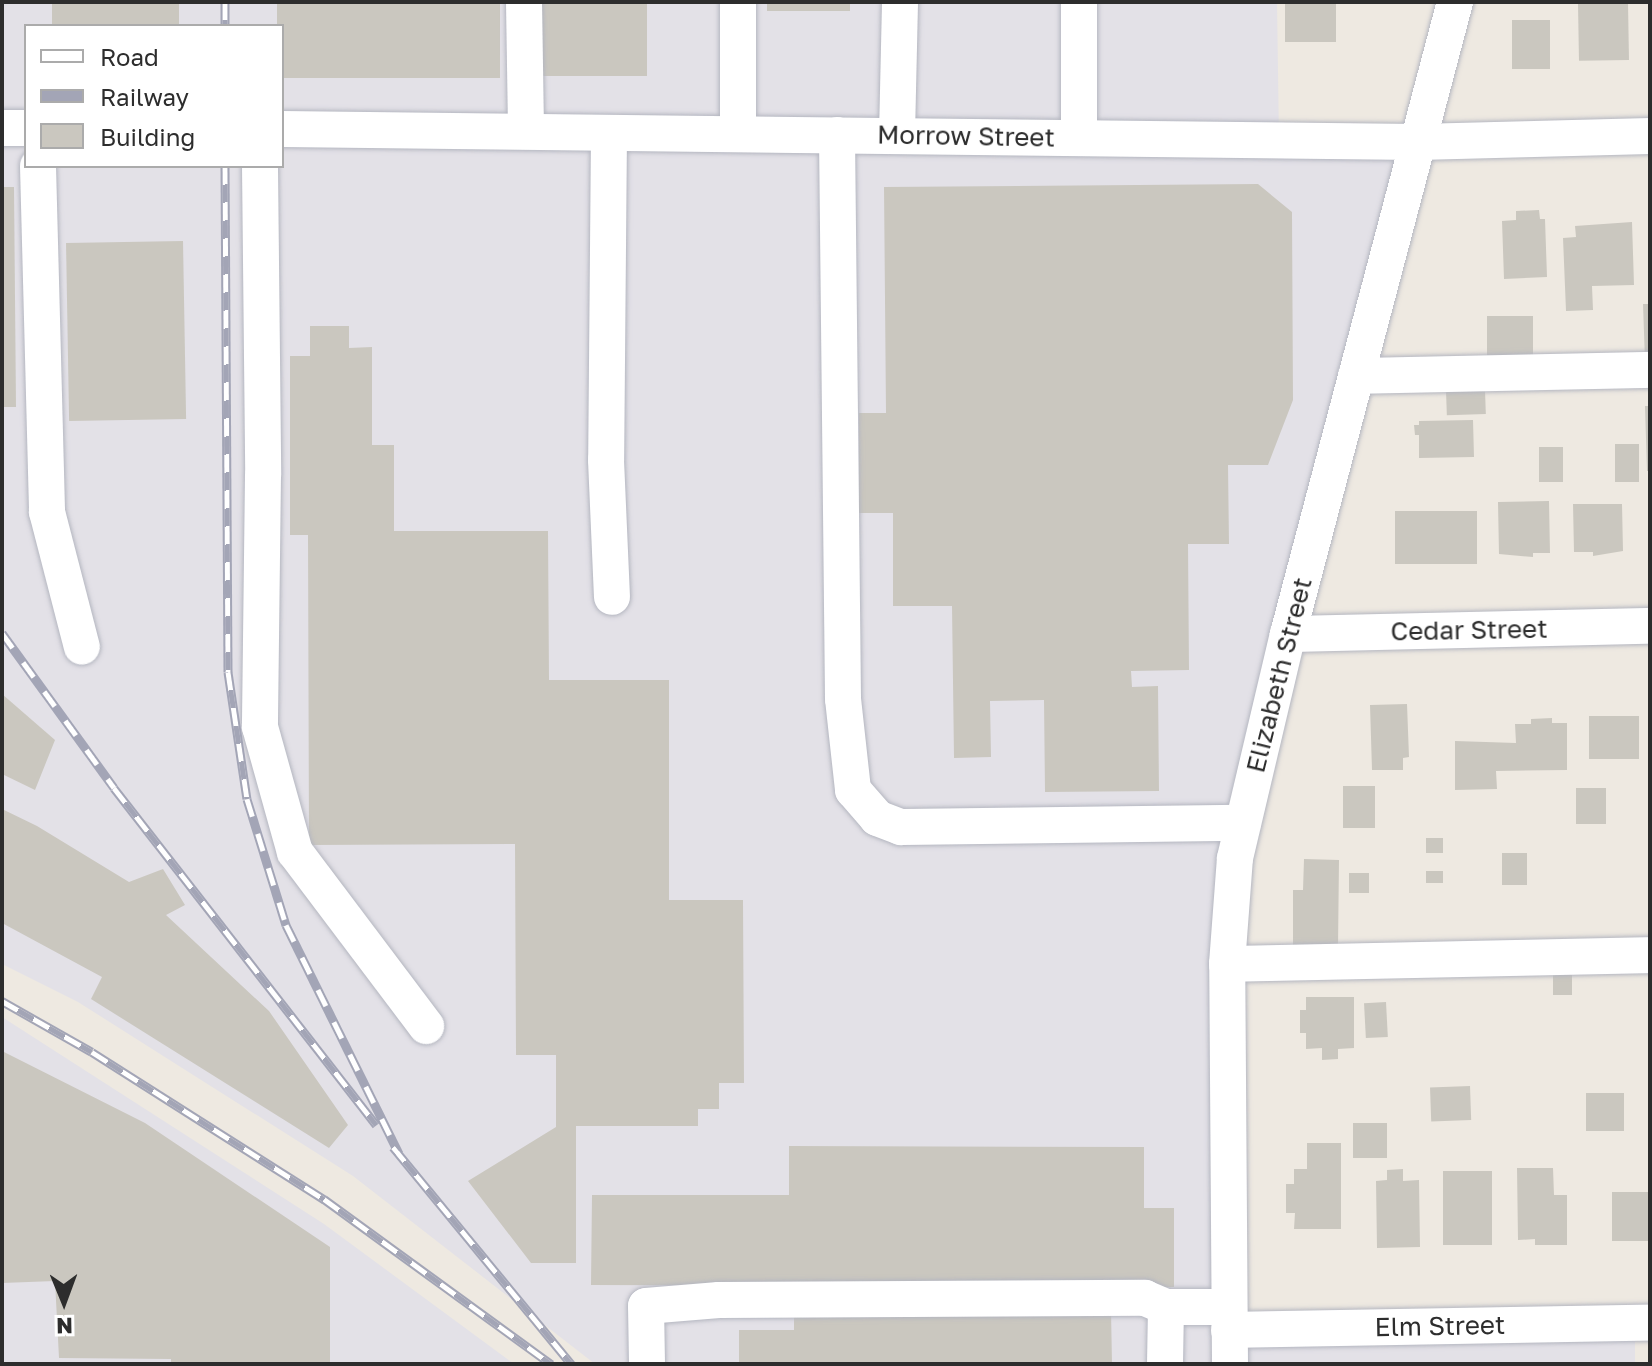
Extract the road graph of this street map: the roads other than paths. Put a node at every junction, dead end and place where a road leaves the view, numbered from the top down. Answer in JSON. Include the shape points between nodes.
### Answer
{"nodes":[{"id":1,"x":524,"y":2,"type":"edge"},
{"id":2,"x":738,"y":2,"type":"edge"},
{"id":3,"x":900,"y":2,"type":"edge"},
{"id":4,"x":1079,"y":2,"type":"edge"},
{"id":5,"x":1455,"y":2,"type":"edge"},
{"id":6,"x":2,"y":128,"type":"edge"},
{"id":7,"x":24,"y":128,"type":"edge"},
{"id":8,"x":284,"y":129,"type":"edge"},
{"id":9,"x":526,"y":131,"type":"junction"},
{"id":10,"x":609,"y":133,"type":"junction"},
{"id":11,"x":738,"y":134,"type":"junction"},
{"id":12,"x":837,"y":135,"type":"junction"},
{"id":13,"x":897,"y":135,"type":"junction"},
{"id":14,"x":1650,"y":136,"type":"edge"},
{"id":15,"x":1079,"y":138,"type":"junction"},
{"id":16,"x":1418,"y":142,"type":"junction"},
{"id":17,"x":38,"y":168,"type":"edge"},
{"id":18,"x":260,"y":168,"type":"edge"},
{"id":19,"x":1650,"y":370,"type":"edge"},
{"id":20,"x":1356,"y":376,"type":"junction"},
{"id":21,"x":612,"y":597,"type":"dead end"},
{"id":22,"x":1650,"y":626,"type":"edge"},
{"id":23,"x":1288,"y":634,"type":"junction"},
{"id":24,"x":82,"y":647,"type":"dead end"},
{"id":25,"x":1243,"y":823,"type":"junction"},
{"id":26,"x":1650,"y":955,"type":"edge"},
{"id":27,"x":1227,"y":964,"type":"junction"},
{"id":28,"x":426,"y":1026,"type":"dead end"},
{"id":29,"x":1166,"y":1307,"type":"junction"},
{"id":30,"x":1650,"y":1323,"type":"edge"},
{"id":31,"x":1229,"y":1334,"type":"edge"},
{"id":32,"x":647,"y":1363,"type":"edge"},
{"id":33,"x":1165,"y":1364,"type":"edge"}],
"edges":[{"from":1,"to":9,"type":"street"},
{"from":2,"to":11,"type":"street"},
{"from":3,"to":13,"type":"street"},
{"from":4,"to":15,"type":"street"},
{"from":5,"to":16,"type":"street","name":"Elizabeth Street"},
{"from":6,"to":7,"type":"street"},
{"from":8,"to":9,"type":"street","name":"Morrow Street"},
{"from":9,"to":10,"type":"street","name":"Morrow Street"},
{"from":10,"to":11,"type":"street","name":"Morrow Street"},
{"from":10,"to":21,"type":"street","via":[[606,460]]},
{"from":11,"to":12,"type":"street","name":"Morrow Street"},
{"from":12,"to":13,"type":"street","name":"Morrow Street"},
{"from":12,"to":25,"type":"street","via":[[843,699],[853,790],[877,818],[901,827]]},
{"from":13,"to":15,"type":"street","name":"Morrow Street"},
{"from":14,"to":16,"type":"street","name":"Morrow Street"},
{"from":15,"to":16,"type":"street","name":"Morrow Street"},
{"from":16,"to":20,"type":"street","name":"Elizabeth Street"},
{"from":17,"to":24,"type":"street","via":[[47,512]]},
{"from":18,"to":28,"type":"street","via":[[260,727],[295,852]]},
{"from":19,"to":20,"type":"street"},
{"from":20,"to":23,"type":"street","name":"Elizabeth Street"},
{"from":22,"to":23,"type":"street","name":"Cedar Street"},
{"from":23,"to":25,"type":"street","name":"Elizabeth Street"},
{"from":25,"to":27,"type":"street","name":"Elizabeth Street","via":[[1235,858]]},
{"from":26,"to":27,"type":"street"},
{"from":27,"to":31,"type":"street","name":"Elizabeth Street"},
{"from":29,"to":31,"type":"street","name":"Elm Street"},
{"from":29,"to":32,"type":"street","name":"Elm Street","via":[[1145,1298],[719,1300],[646,1306]]},
{"from":29,"to":33,"type":"street"},
{"from":30,"to":31,"type":"street","name":"Elm Street"}]}
